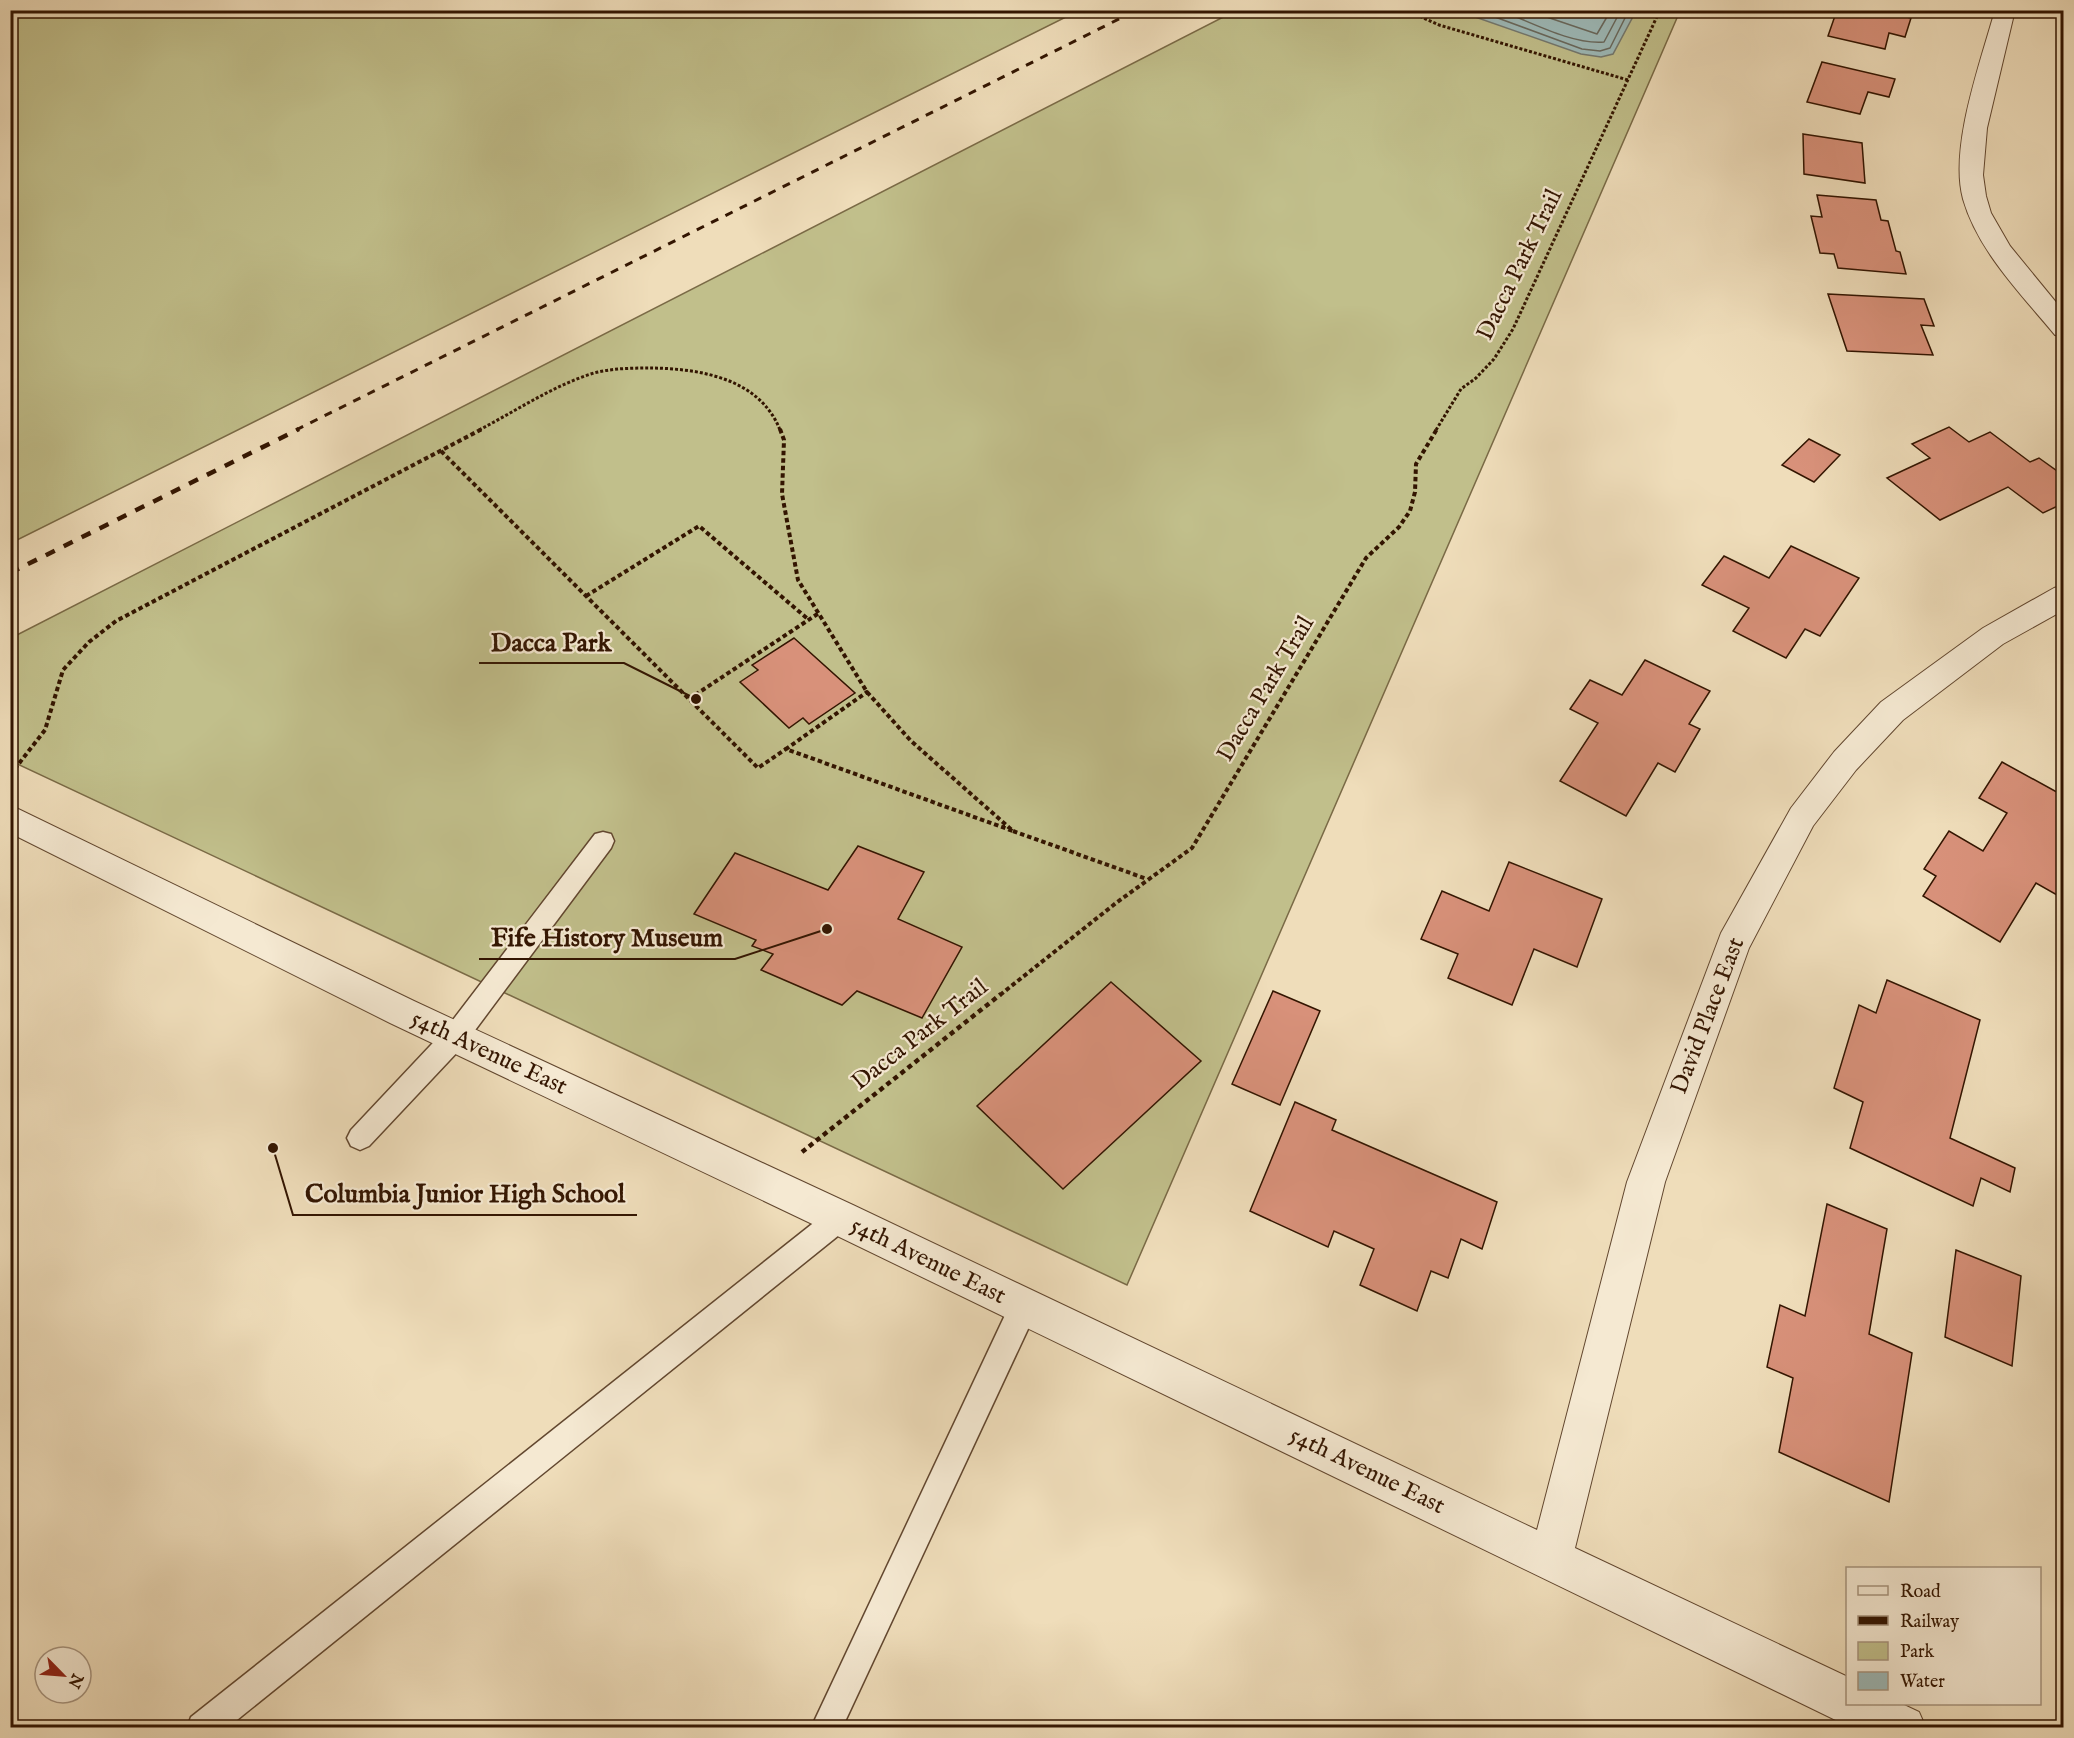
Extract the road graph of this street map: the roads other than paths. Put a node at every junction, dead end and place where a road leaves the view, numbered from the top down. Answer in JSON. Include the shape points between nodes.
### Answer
{"nodes":[{"id":1,"x":2005,"y":10,"type":"edge"},
{"id":2,"x":2064,"y":329,"type":"edge"},
{"id":3,"x":2064,"y":596,"type":"edge"},
{"id":4,"x":10,"y":818,"type":"edge"},
{"id":5,"x":603,"y":841,"type":"dead end"},
{"id":6,"x":455,"y":1037,"type":"junction"},
{"id":7,"x":360,"y":1138,"type":"dead end"},
{"id":8,"x":840,"y":1218,"type":"junction"},
{"id":9,"x":1024,"y":1306,"type":"junction"},
{"id":10,"x":1551,"y":1559,"type":"junction"},
{"id":11,"x":1846,"y":1700,"type":"edge"},
{"id":12,"x":1855,"y":1705,"type":"edge"},
{"id":13,"x":202,"y":1728,"type":"edge"},
{"id":14,"x":826,"y":1728,"type":"edge"},
{"id":15,"x":1903,"y":1728,"type":"edge"}],
"edges":[{"from":1,"to":2,"type":"street","via":[[1974,135],[1974,197],[1990,233]]},
{"from":3,"to":10,"type":"street","name":"David Place East","via":[[1993,636],[1892,711],[1845,761],[1802,817],[1733,944],[1646,1182]]},
{"from":4,"to":6,"type":"street","name":"54th Avenue East"},
{"from":5,"to":6,"type":"lane"},
{"from":6,"to":7,"type":"lane"},
{"from":6,"to":8,"type":"street","name":"54th Avenue East"},
{"from":8,"to":9,"type":"street","name":"54th Avenue East"},
{"from":8,"to":13,"type":"lane"},
{"from":9,"to":10,"type":"street","name":"54th Avenue East"},
{"from":9,"to":14,"type":"lane"},
{"from":10,"to":11,"type":"street","name":"54th Avenue East"},
{"from":12,"to":15,"type":"street"}]}
